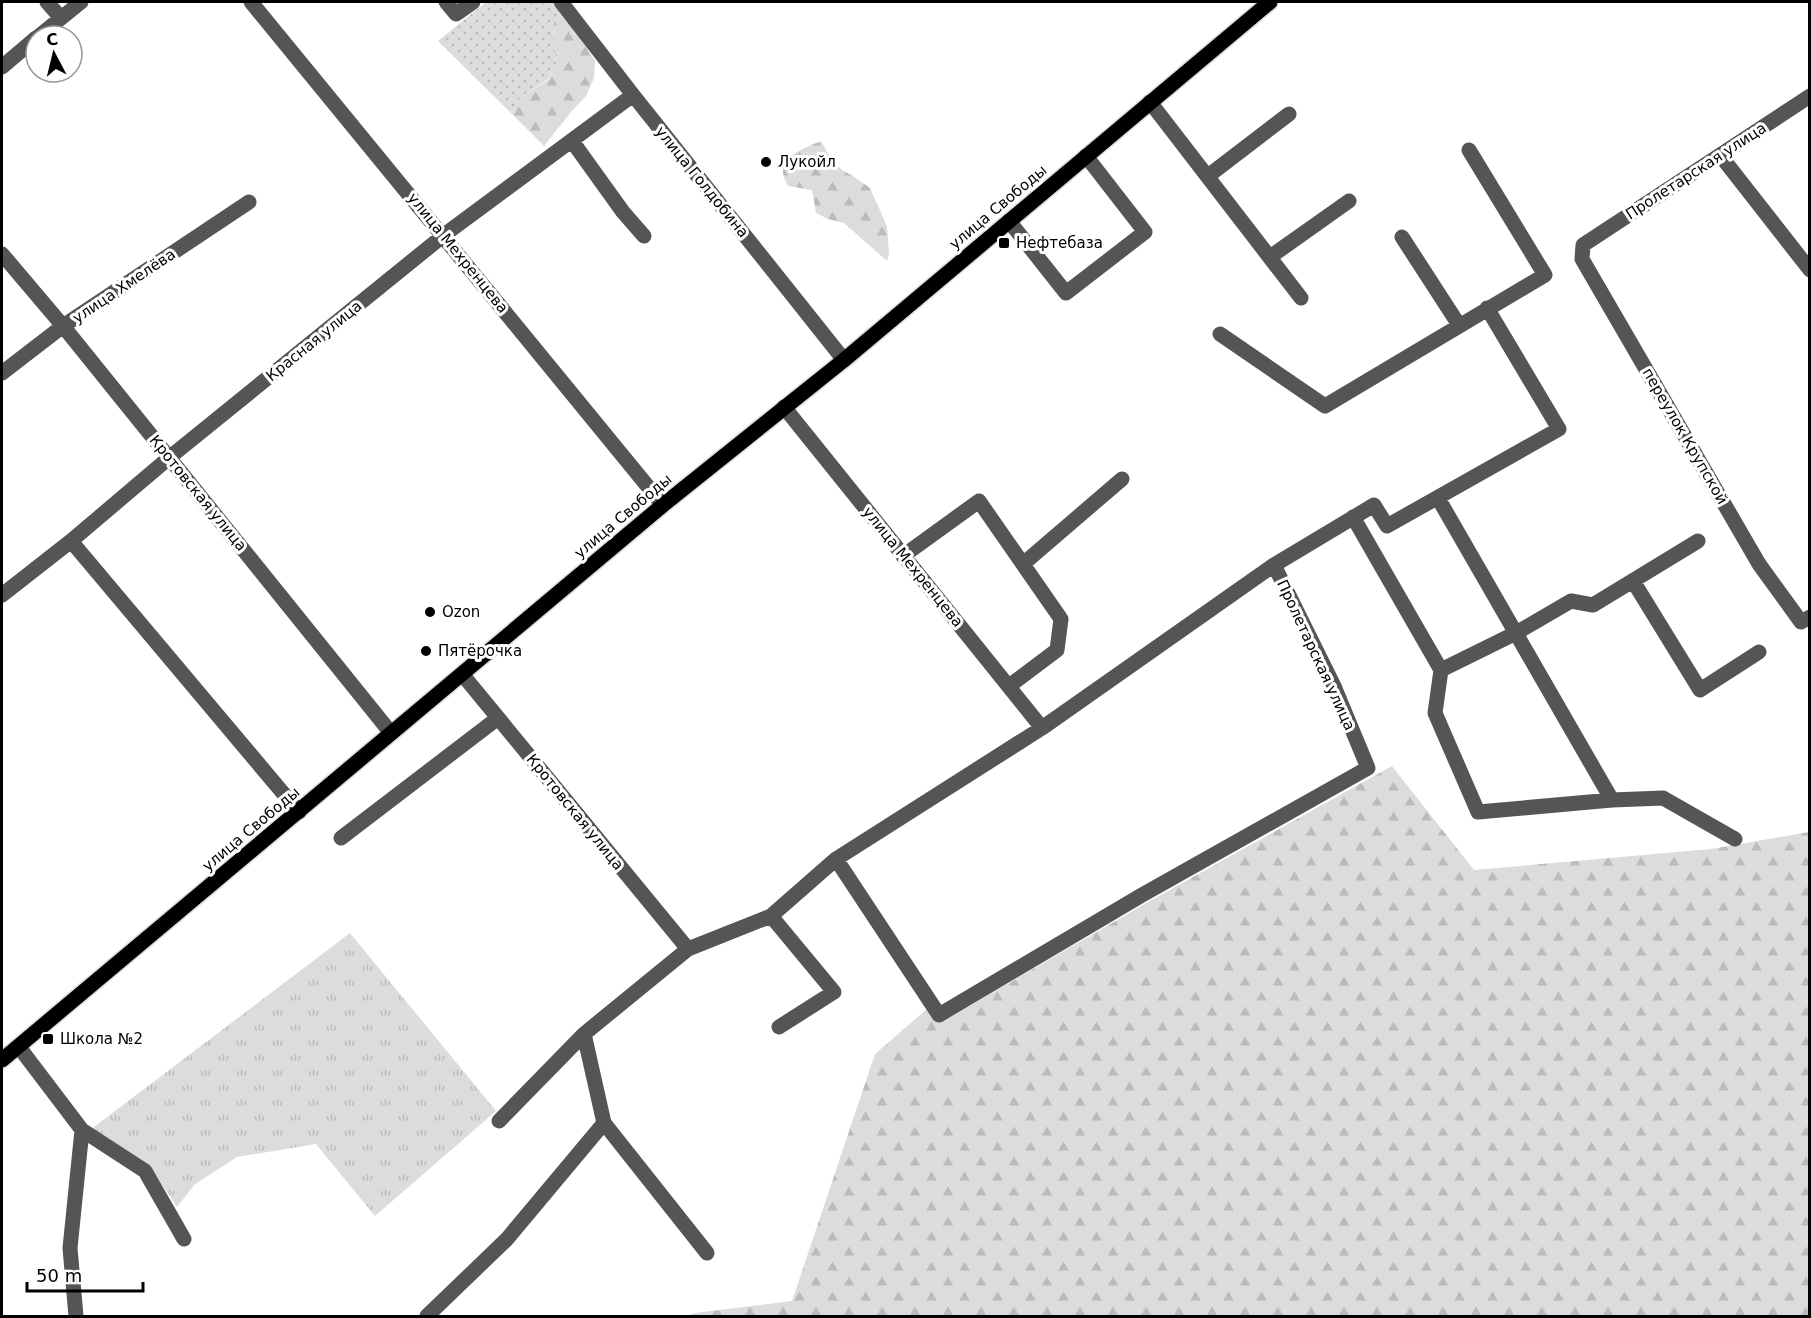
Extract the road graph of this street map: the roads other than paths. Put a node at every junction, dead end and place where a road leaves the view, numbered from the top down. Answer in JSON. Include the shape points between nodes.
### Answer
{"nodes":[{"id":1,"x":47,"y":2,"type":"edge"},
{"id":2,"x":81,"y":2,"type":"edge"},
{"id":3,"x":251,"y":2,"type":"edge"},
{"id":4,"x":446,"y":2,"type":"edge"},
{"id":5,"x":472,"y":2,"type":"edge"},
{"id":6,"x":561,"y":2,"type":"edge"},
{"id":7,"x":1270,"y":2,"type":"edge"},
{"id":8,"x":61,"y":18,"type":"junction"},
{"id":9,"x":53,"y":24,"type":"edge"},
{"id":10,"x":24,"y":48,"type":"edge"},
{"id":11,"x":2,"y":67,"type":"edge"},
{"id":12,"x":633,"y":95,"type":"junction"},
{"id":13,"x":1809,"y":96,"type":"edge"},
{"id":14,"x":1150,"y":102,"type":"junction"},
{"id":15,"x":1289,"y":114,"type":"dead end"},
{"id":16,"x":572,"y":141,"type":"junction"},
{"id":17,"x":1469,"y":150,"type":"dead end"},
{"id":18,"x":1720,"y":155,"type":"junction"},
{"id":19,"x":1086,"y":156,"type":"junction"},
{"id":20,"x":1208,"y":176,"type":"junction"},
{"id":21,"x":1349,"y":201,"type":"dead end"},
{"id":22,"x":249,"y":202,"type":"dead end"},
{"id":23,"x":1009,"y":221,"type":"junction"},
{"id":24,"x":444,"y":236,"type":"junction"},
{"id":25,"x":644,"y":236,"type":"dead end"},
{"id":26,"x":1402,"y":237,"type":"dead end"},
{"id":27,"x":1583,"y":245,"type":"joint"},
{"id":28,"x":2,"y":254,"type":"edge"},
{"id":29,"x":1270,"y":257,"type":"junction"},
{"id":30,"x":1809,"y":270,"type":"edge"},
{"id":31,"x":1301,"y":298,"type":"dead end"},
{"id":32,"x":1487,"y":308,"type":"junction"},
{"id":33,"x":1459,"y":325,"type":"junction"},
{"id":34,"x":63,"y":326,"type":"junction"},
{"id":35,"x":1220,"y":334,"type":"dead end"},
{"id":36,"x":844,"y":360,"type":"junction"},
{"id":37,"x":2,"y":373,"type":"edge"},
{"id":38,"x":784,"y":407,"type":"junction"},
{"id":39,"x":170,"y":457,"type":"junction"},
{"id":40,"x":1122,"y":479,"type":"dead end"},
{"id":41,"x":1438,"y":498,"type":"junction"},
{"id":42,"x":663,"y":505,"type":"junction"},
{"id":43,"x":1353,"y":517,"type":"junction"},
{"id":44,"x":71,"y":541,"type":"junction"},
{"id":45,"x":1698,"y":541,"type":"dead end"},
{"id":46,"x":903,"y":556,"type":"junction"},
{"id":47,"x":1023,"y":564,"type":"junction"},
{"id":48,"x":1274,"y":565,"type":"junction"},
{"id":49,"x":1633,"y":581,"type":"junction"},
{"id":50,"x":2,"y":596,"type":"edge"},
{"id":51,"x":1805,"y":619,"type":"edge"},
{"id":52,"x":1516,"y":633,"type":"junction"},
{"id":53,"x":1759,"y":652,"type":"dead end"},
{"id":54,"x":1441,"y":670,"type":"junction"},
{"id":55,"x":462,"y":674,"type":"junction"},
{"id":56,"x":1009,"y":686,"type":"junction"},
{"id":57,"x":498,"y":718,"type":"junction"},
{"id":58,"x":1042,"y":728,"type":"junction"},
{"id":59,"x":391,"y":734,"type":"junction"},
{"id":60,"x":1612,"y":800,"type":"junction"},
{"id":61,"x":299,"y":812,"type":"junction"},
{"id":62,"x":342,"y":838,"type":"dead end"},
{"id":63,"x":1736,"y":839,"type":"dead end"},
{"id":64,"x":836,"y":859,"type":"junction"},
{"id":65,"x":771,"y":916,"type":"junction"},
{"id":66,"x":688,"y":949,"type":"junction"},
{"id":67,"x":779,"y":1027,"type":"dead end"},
{"id":68,"x":584,"y":1034,"type":"junction"},
{"id":69,"x":19,"y":1047,"type":"junction"},
{"id":70,"x":2,"y":1060,"type":"edge"},
{"id":71,"x":499,"y":1121,"type":"dead end"},
{"id":72,"x":604,"y":1123,"type":"junction"},
{"id":73,"x":82,"y":1130,"type":"junction"},
{"id":74,"x":184,"y":1239,"type":"dead end"},
{"id":75,"x":707,"y":1253,"type":"dead end"},
{"id":76,"x":76,"y":1317,"type":"edge"},
{"id":77,"x":427,"y":1317,"type":"edge"}],
"edges":[{"from":1,"to":8,"type":"street"},
{"from":2,"to":8,"type":"street"},
{"from":3,"to":24,"type":"street","name":"улица Мехренцева"},
{"from":4,"to":5,"type":"street","via":[[456,14]]},
{"from":6,"to":12,"type":"street","name":"улица Голдобина"},
{"from":7,"to":14,"type":"main road","name":"улица Свободы"},
{"from":8,"to":9,"type":"street"},
{"from":10,"to":11,"type":"street"},
{"from":12,"to":16,"type":"street","name":"Красная улица"},
{"from":12,"to":36,"type":"street","name":"улица Голдобина"},
{"from":13,"to":18,"type":"street","name":"Пролетарская улица"},
{"from":14,"to":19,"type":"main road","name":"улица Свободы"},
{"from":14,"to":20,"type":"street"},
{"from":15,"to":20,"type":"street"},
{"from":16,"to":24,"type":"street","name":"Красная улица"},
{"from":16,"to":25,"type":"street"},
{"from":17,"to":32,"type":"street","via":[[1545,275]]},
{"from":18,"to":27,"type":"street","name":"Пролетарская улица"},
{"from":18,"to":30,"type":"street"},
{"from":19,"to":23,"type":"main road","name":"улица Свободы"},
{"from":19,"to":23,"type":"street","via":[[1145,232],[1066,293]]},
{"from":20,"to":29,"type":"street"},
{"from":21,"to":29,"type":"street"},
{"from":22,"to":34,"type":"street","name":"улица Хмелёва"},
{"from":23,"to":36,"type":"main road","name":"улица Свободы"},
{"from":24,"to":39,"type":"street","name":"Красная улица"},
{"from":24,"to":42,"type":"street","name":"улица Мехренцева"},
{"from":26,"to":33,"type":"street"},
{"from":27,"to":51,"type":"street","name":"переулок Крупской","via":[[1582,259],[1759,564]]},
{"from":28,"to":34,"type":"street","name":"Кротовская улица"},
{"from":29,"to":31,"type":"street"},
{"from":32,"to":33,"type":"street"},
{"from":32,"to":41,"type":"street","via":[[1559,429]]},
{"from":33,"to":35,"type":"street","via":[[1325,406]]},
{"from":34,"to":37,"type":"street","name":"улица Хмелёва"},
{"from":34,"to":39,"type":"street","name":"Кротовская улица"},
{"from":36,"to":38,"type":"main road","name":"улица Свободы"},
{"from":38,"to":42,"type":"main road","name":"улица Свободы"},
{"from":38,"to":46,"type":"street","name":"улица Мехренцева"},
{"from":39,"to":44,"type":"street","name":"Красная улица"},
{"from":39,"to":59,"type":"street","name":"Кротовская улица"},
{"from":40,"to":47,"type":"street"},
{"from":41,"to":43,"type":"street","via":[[1387,526],[1374,505]]},
{"from":41,"to":52,"type":"street"},
{"from":42,"to":55,"type":"main road","name":"улица Свободы"},
{"from":43,"to":48,"type":"street"},
{"from":43,"to":54,"type":"street"},
{"from":44,"to":50,"type":"street","name":"Красная улица"},
{"from":44,"to":61,"type":"street"},
{"from":45,"to":49,"type":"street"},
{"from":46,"to":47,"type":"street","via":[[979,501]]},
{"from":46,"to":56,"type":"street","name":"улица Мехренцева"},
{"from":47,"to":56,"type":"street","via":[[1061,619],[1057,650]]},
{"from":48,"to":58,"type":"street","name":"Пролетарская улица"},
{"from":48,"to":64,"type":"street","name":"Пролетарская улица","via":[[1334,686],[1368,768],[939,1015]]},
{"from":49,"to":52,"type":"street","via":[[1593,605],[1571,601]]},
{"from":49,"to":53,"type":"street","via":[[1700,690]]},
{"from":52,"to":54,"type":"street"},
{"from":52,"to":60,"type":"street"},
{"from":54,"to":60,"type":"street","via":[[1435,712],[1478,812]]},
{"from":55,"to":57,"type":"street","name":"Кротовская улица"},
{"from":55,"to":59,"type":"main road","name":"улица Свободы"},
{"from":56,"to":58,"type":"street","name":"улица Мехренцева"},
{"from":57,"to":62,"type":"street"},
{"from":57,"to":66,"type":"street","name":"Кротовская улица"},
{"from":58,"to":64,"type":"street","name":"Пролетарская улица"},
{"from":59,"to":61,"type":"main road","name":"улица Свободы"},
{"from":60,"to":63,"type":"street","via":[[1663,798]]},
{"from":61,"to":69,"type":"main road","name":"улица Свободы"},
{"from":64,"to":65,"type":"street","name":"Пролетарская улица"},
{"from":65,"to":66,"type":"street","name":"Пролетарская улица"},
{"from":65,"to":67,"type":"street","via":[[834,992]]},
{"from":66,"to":68,"type":"street","name":"Пролетарская улица"},
{"from":68,"to":71,"type":"street","name":"Пролетарская улица"},
{"from":68,"to":72,"type":"street"},
{"from":69,"to":70,"type":"main road","name":"улица Свободы"},
{"from":69,"to":73,"type":"street"},
{"from":72,"to":75,"type":"street"},
{"from":72,"to":77,"type":"street","via":[[507,1239]]},
{"from":73,"to":74,"type":"street","via":[[145,1172]]},
{"from":73,"to":76,"type":"street","via":[[70,1248]]}]}
